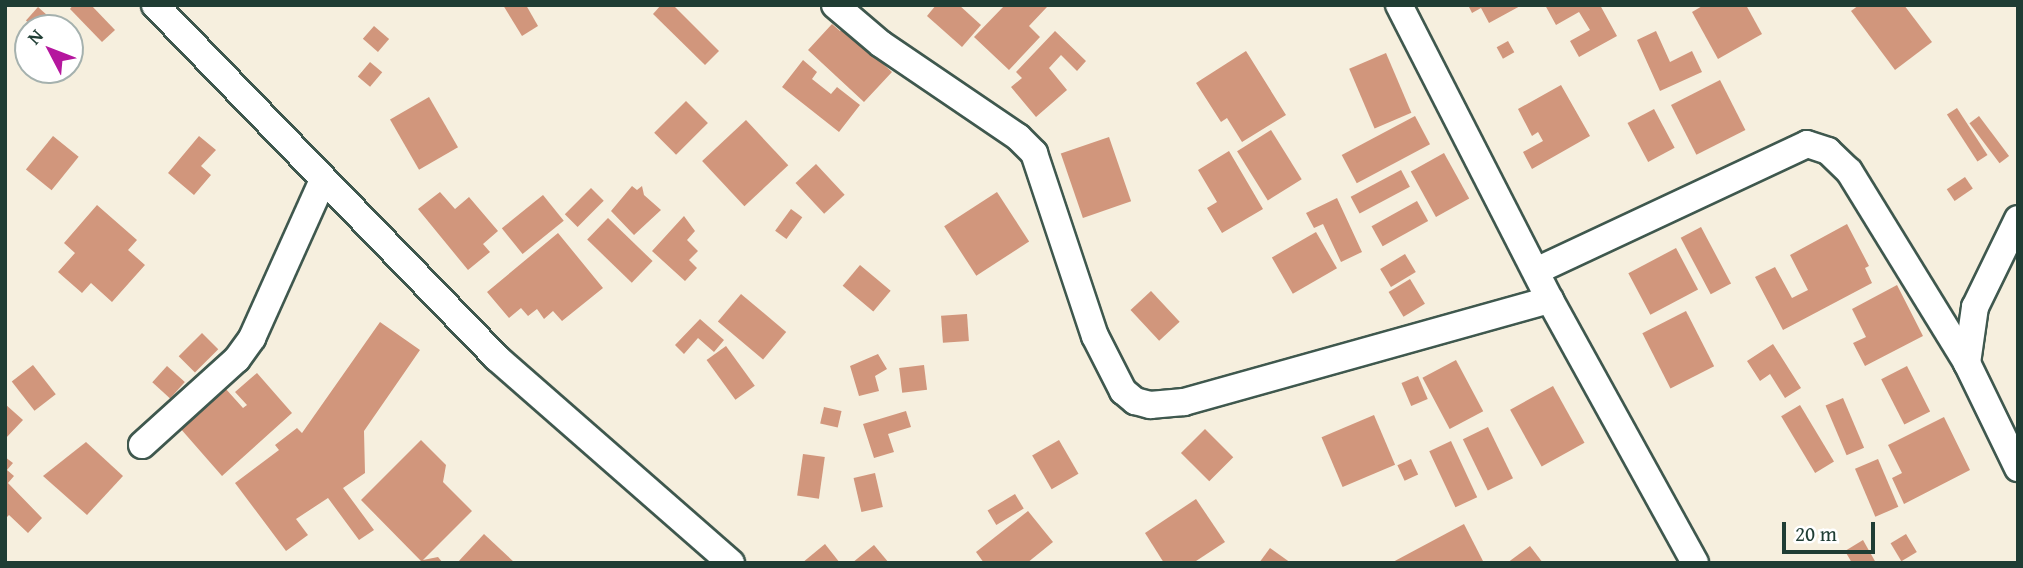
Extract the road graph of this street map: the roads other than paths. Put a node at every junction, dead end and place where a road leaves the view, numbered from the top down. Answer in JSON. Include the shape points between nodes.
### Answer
{"nodes":[{"id":1,"x":155,"y":5,"type":"edge"},
{"id":2,"x":835,"y":5,"type":"edge"},
{"id":3,"x":1399,"y":5,"type":"edge"},
{"id":4,"x":323,"y":180,"type":"junction"},
{"id":5,"x":2018,"y":219,"type":"edge"},
{"id":6,"x":1536,"y":271,"type":"junction"},
{"id":7,"x":1550,"y":300,"type":"junction"},
{"id":8,"x":1966,"y":363,"type":"junction"},
{"id":9,"x":142,"y":445,"type":"dead end"},
{"id":10,"x":2018,"y":468,"type":"edge"},
{"id":11,"x":731,"y":563,"type":"edge"},
{"id":12,"x":1695,"y":563,"type":"edge"}],
"edges":[{"from":1,"to":4,"type":"street"},
{"from":2,"to":7,"type":"street","via":[[881,44],[1018,137],[1034,153],[1095,336],[1122,391],[1135,401],[1150,405],[1184,402]]},
{"from":3,"to":6,"type":"street"},
{"from":4,"to":9,"type":"street","via":[[252,338],[237,359]]},
{"from":4,"to":11,"type":"street","via":[[496,358]]},
{"from":5,"to":8,"type":"street","via":[[1975,307]]},
{"from":6,"to":7,"type":"street"},
{"from":6,"to":8,"type":"street","via":[[1807,144],[1828,151],[1849,171]]},
{"from":7,"to":12,"type":"street"},
{"from":8,"to":10,"type":"street"}]}
